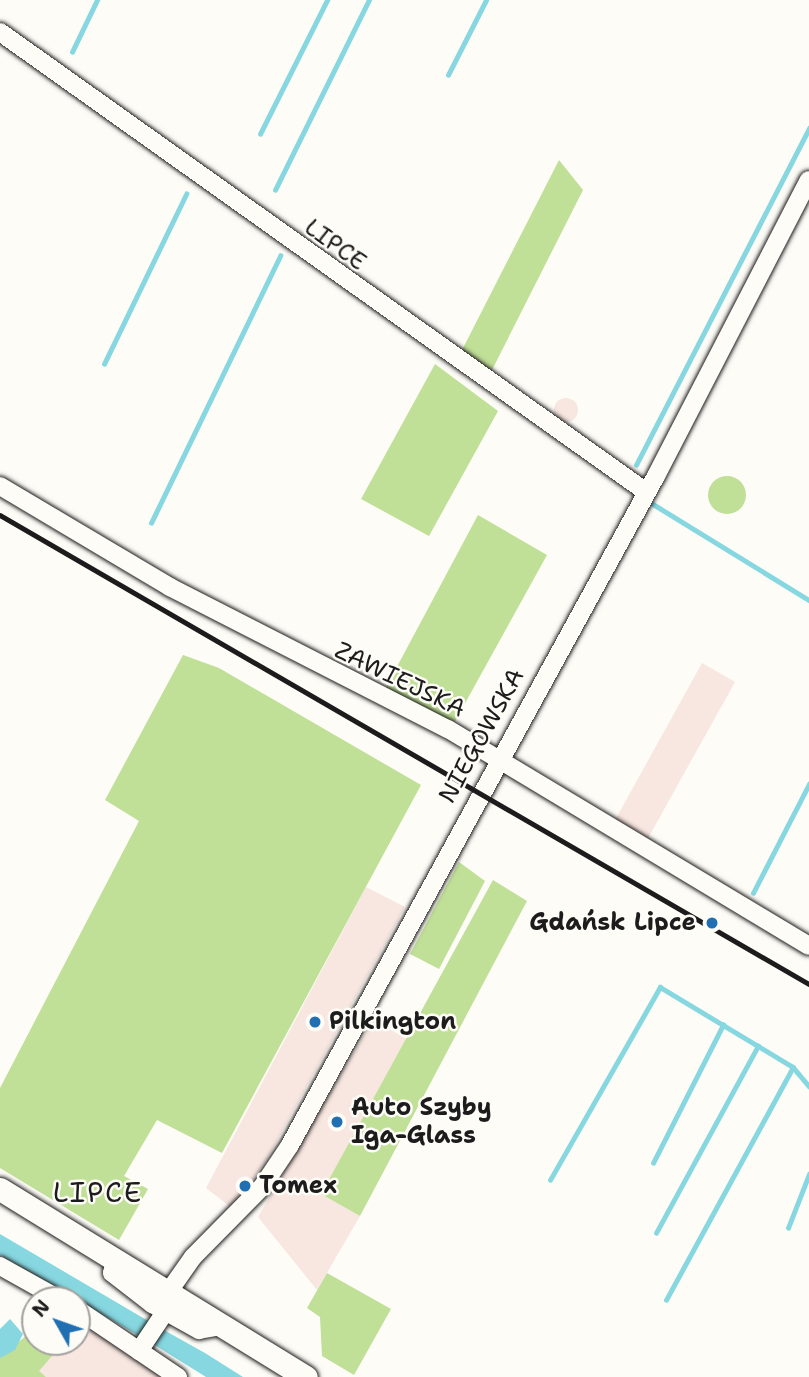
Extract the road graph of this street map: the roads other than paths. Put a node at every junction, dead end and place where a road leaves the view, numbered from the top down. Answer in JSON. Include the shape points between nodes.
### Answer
{"nodes":[{"id":1,"x":0,"y":32,"type":"edge"},
{"id":2,"x":809,"y":180,"type":"edge"},
{"id":3,"x":0,"y":486,"type":"edge"},
{"id":4,"x":645,"y":491,"type":"junction"},
{"id":5,"x":497,"y":761,"type":"junction"},
{"id":6,"x":809,"y":946,"type":"edge"},
{"id":7,"x":0,"y":1189,"type":"edge"},
{"id":8,"x":0,"y":1266,"type":"edge"},
{"id":9,"x":36,"y":1286,"type":"edge"},
{"id":10,"x":164,"y":1310,"type":"junction"},
{"id":11,"x":91,"y":1317,"type":"edge"},
{"id":12,"x":142,"y":1347,"type":"junction"},
{"id":13,"x":178,"y":1377,"type":"edge"},
{"id":14,"x":306,"y":1377,"type":"edge"}],
"edges":[{"from":1,"to":4,"type":"street","name":"LIPCE"},
{"from":2,"to":4,"type":"street","name":"NIEGOWSKA"},
{"from":3,"to":5,"type":"street","name":"ZAWIEJSKA","via":[[170,587],[448,729]]},
{"from":4,"to":5,"type":"street","name":"NIEGOWSKA"},
{"from":5,"to":6,"type":"street","name":"ZAWIEJSKA"},
{"from":5,"to":10,"type":"street","name":"NIEGOWSKA","via":[[284,1155]]},
{"from":7,"to":10,"type":"main road","via":[[115,1261]]},
{"from":8,"to":9,"type":"street"},
{"from":10,"to":12,"type":"street","name":"NIEGOWSKA"},
{"from":10,"to":14,"type":"main road","via":[[222,1326]]},
{"from":11,"to":12,"type":"street"},
{"from":12,"to":13,"type":"street"}]}
